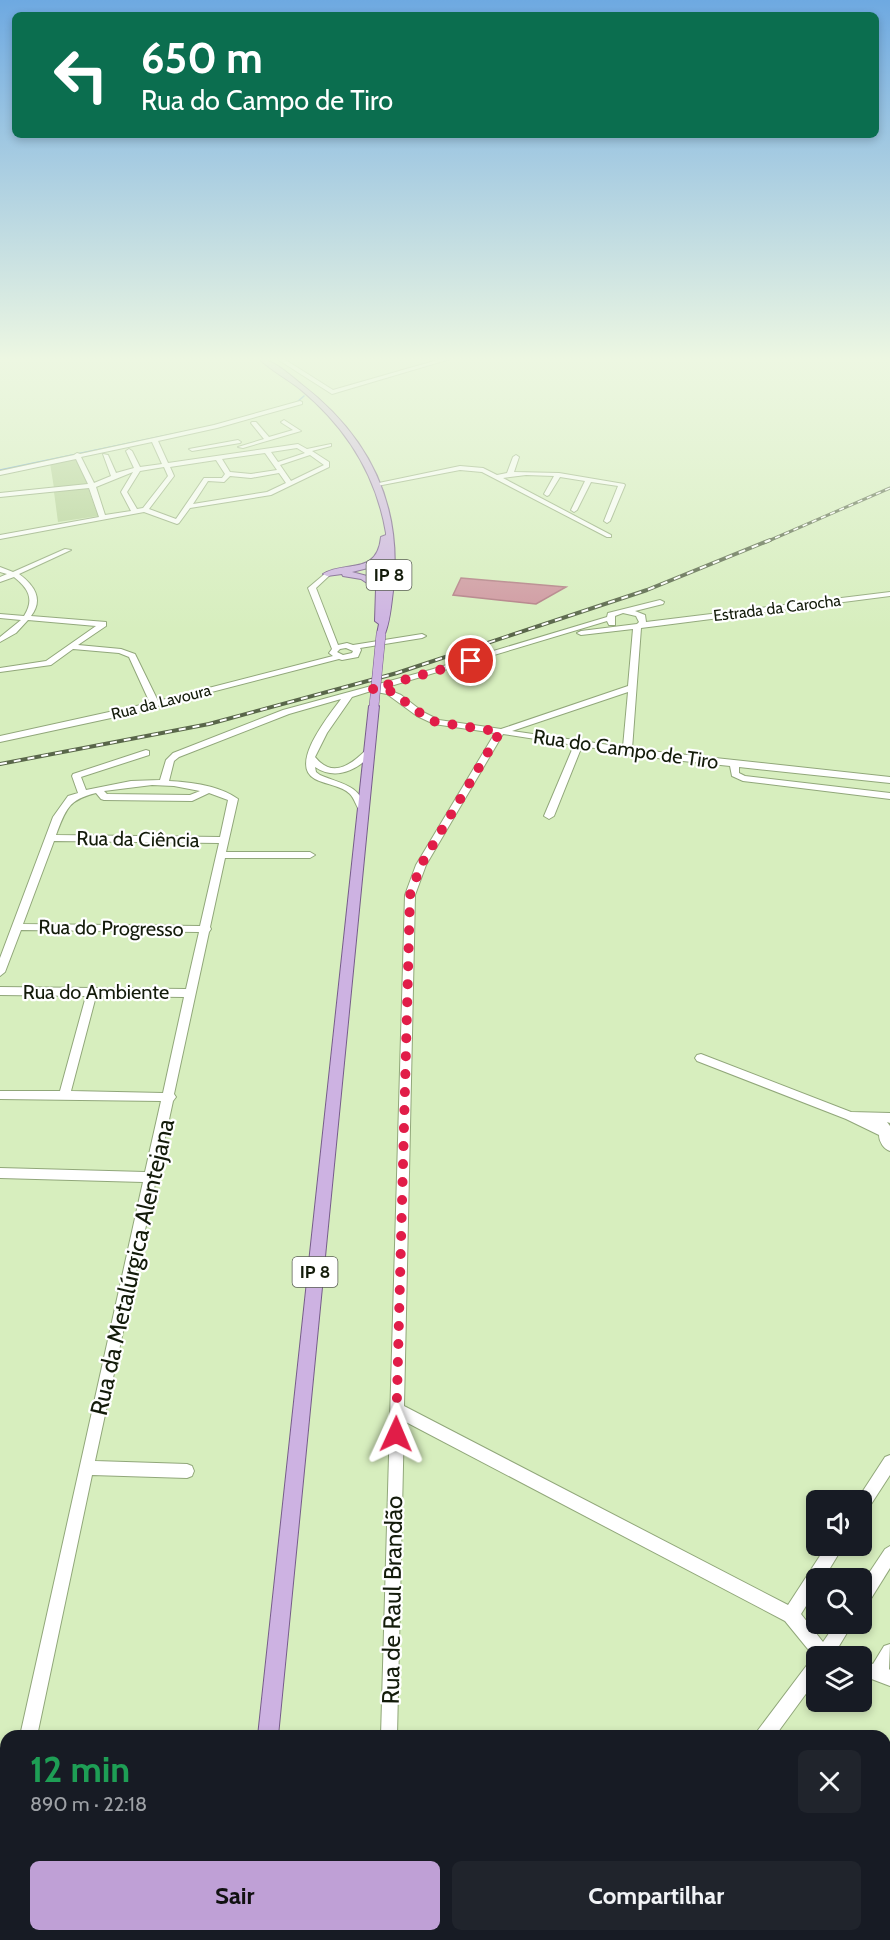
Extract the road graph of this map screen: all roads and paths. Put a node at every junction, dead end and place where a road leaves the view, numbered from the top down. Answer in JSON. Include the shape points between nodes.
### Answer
{"nodes":[{"id":1,"x":192,"y":449,"type":"edge"},
{"id":2,"x":112,"y":450,"type":"edge"},
{"id":3,"x":159,"y":450,"type":"edge"},
{"id":4,"x":243,"y":450,"type":"edge"},
{"id":5,"x":276,"y":450,"type":"edge"},
{"id":6,"x":304,"y":450,"type":"edge"},
{"id":7,"x":316,"y":450,"type":"edge"},
{"id":8,"x":360,"y":450,"type":"edge"},
{"id":9,"x":129,"y":451,"type":"dead end"},
{"id":10,"x":267,"y":451,"type":"junction"},
{"id":11,"x":309,"y":452,"type":"junction"},
{"id":12,"x":105,"y":454,"type":"dead end"},
{"id":13,"x":246,"y":454,"type":"junction"},
{"id":14,"x":79,"y":458,"type":"junction"},
{"id":15,"x":218,"y":458,"type":"junction"},
{"id":16,"x":515,"y":460,"type":"dead end"},
{"id":17,"x":199,"y":461,"type":"junction"},
{"id":18,"x":277,"y":464,"type":"junction"},
{"id":19,"x":167,"y":465,"type":"junction"},
{"id":20,"x":138,"y":469,"type":"junction"},
{"id":21,"x":282,"y":471,"type":"junction"},
{"id":22,"x":0,"y":473,"type":"edge"},
{"id":23,"x":510,"y":473,"type":"junction"},
{"id":24,"x":523,"y":474,"type":"junction"},
{"id":25,"x":114,"y":476,"type":"junction"},
{"id":26,"x":250,"y":476,"type":"junction"},
{"id":27,"x":226,"y":477,"type":"junction"},
{"id":28,"x":497,"y":477,"type":"junction"},
{"id":29,"x":557,"y":477,"type":"junction"},
{"id":30,"x":588,"y":481,"type":"junction"},
{"id":31,"x":519,"y":482,"type":"dead end"},
{"id":32,"x":290,"y":484,"type":"junction"},
{"id":33,"x":377,"y":484,"type":"junction"},
{"id":34,"x":92,"y":486,"type":"junction"},
{"id":35,"x":547,"y":494,"type":"dead end"},
{"id":36,"x":0,"y":495,"type":"edge"},
{"id":37,"x":263,"y":495,"type":"junction"},
{"id":38,"x":195,"y":502,"type":"junction"},
{"id":39,"x":145,"y":510,"type":"junction"},
{"id":40,"x":574,"y":510,"type":"dead end"},
{"id":41,"x":135,"y":512,"type":"junction"},
{"id":42,"x":386,"y":516,"type":"junction"},
{"id":43,"x":102,"y":517,"type":"junction"},
{"id":44,"x":607,"y":521,"type":"dead end"},
{"id":45,"x":609,"y":536,"type":"dead end"},
{"id":46,"x":0,"y":537,"type":"edge"},
{"id":47,"x":67,"y":550,"type":"dead end"},
{"id":48,"x":383,"y":550,"type":"junction"},
{"id":49,"x":0,"y":569,"type":"edge"},
{"id":50,"x":390,"y":569,"type":"junction"},
{"id":51,"x":356,"y":571,"type":"junction"},
{"id":52,"x":380,"y":572,"type":"junction"},
{"id":53,"x":13,"y":574,"type":"junction"},
{"id":54,"x":327,"y":574,"type":"joint"},
{"id":55,"x":0,"y":580,"type":"edge"},
{"id":56,"x":384,"y":586,"type":"junction"},
{"id":57,"x":890,"y":594,"type":"edge"},
{"id":58,"x":660,"y":603,"type":"dead end"},
{"id":59,"x":649,"y":604,"type":"junction"},
{"id":60,"x":624,"y":611,"type":"junction"},
{"id":61,"x":0,"y":616,"type":"edge"},
{"id":62,"x":641,"y":616,"type":"junction"},
{"id":63,"x":29,"y":618,"type":"junction"},
{"id":64,"x":610,"y":618,"type":"junction"},
{"id":65,"x":663,"y":622,"type":"junction"},
{"id":66,"x":622,"y":627,"type":"junction"},
{"id":67,"x":591,"y":628,"type":"junction"},
{"id":68,"x":637,"y":630,"type":"junction"},
{"id":69,"x":422,"y":636,"type":"dead end"},
{"id":70,"x":0,"y":640,"type":"edge"},
{"id":71,"x":73,"y":647,"type":"junction"},
{"id":72,"x":355,"y":649,"type":"junction"},
{"id":73,"x":338,"y":651,"type":"junction"},
{"id":74,"x":0,"y":670,"type":"edge"},
{"id":75,"x":631,"y":688,"type":"junction"},
{"id":76,"x":372,"y":689,"type":"junction"},
{"id":77,"x":349,"y":695,"type":"junction"},
{"id":78,"x":155,"y":704,"type":"junction"},
{"id":79,"x":500,"y":732,"type":"junction"},
{"id":80,"x":0,"y":739,"type":"edge"},
{"id":81,"x":579,"y":744,"type":"junction"},
{"id":82,"x":627,"y":751,"type":"junction"},
{"id":83,"x":369,"y":752,"type":"junction"},
{"id":84,"x":146,"y":753,"type":"dead end"},
{"id":85,"x":311,"y":757,"type":"junction"},
{"id":86,"x":734,"y":764,"type":"junction"},
{"id":87,"x":890,"y":780,"type":"edge"},
{"id":88,"x":164,"y":783,"type":"junction"},
{"id":89,"x":208,"y":789,"type":"junction"},
{"id":90,"x":99,"y":790,"type":"junction"},
{"id":91,"x":83,"y":793,"type":"junction"},
{"id":92,"x":890,"y":796,"type":"edge"},
{"id":93,"x":362,"y":808,"type":"junction"},
{"id":94,"x":549,"y":816,"type":"dead end"},
{"id":95,"x":50,"y":838,"type":"junction"},
{"id":96,"x":225,"y":840,"type":"junction"},
{"id":97,"x":223,"y":855,"type":"junction"},
{"id":98,"x":310,"y":855,"type":"dead end"},
{"id":99,"x":16,"y":927,"type":"junction"},
{"id":100,"x":206,"y":929,"type":"junction"},
{"id":101,"x":0,"y":972,"type":"edge"},
{"id":102,"x":0,"y":991,"type":"edge"},
{"id":103,"x":92,"y":992,"type":"junction"},
{"id":104,"x":191,"y":993,"type":"junction"},
{"id":105,"x":700,"y":1058,"type":"dead end"},
{"id":106,"x":0,"y":1095,"type":"edge"},
{"id":107,"x":64,"y":1096,"type":"junction"},
{"id":108,"x":170,"y":1097,"type":"junction"},
{"id":109,"x":850,"y":1116,"type":"junction"},
{"id":110,"x":890,"y":1118,"type":"edge"},
{"id":111,"x":883,"y":1132,"type":"junction"},
{"id":112,"x":890,"y":1146,"type":"edge"},
{"id":113,"x":0,"y":1173,"type":"edge"},
{"id":114,"x":151,"y":1177,"type":"junction"},
{"id":115,"x":397,"y":1410,"type":"junction"},
{"id":116,"x":890,"y":1462,"type":"edge"},
{"id":117,"x":87,"y":1468,"type":"junction"},
{"id":118,"x":187,"y":1471,"type":"dead end"},
{"id":119,"x":872,"y":1490,"type":"edge"},
{"id":120,"x":890,"y":1554,"type":"edge"},
{"id":121,"x":829,"y":1556,"type":"edge"},
{"id":122,"x":872,"y":1582,"type":"edge"},
{"id":123,"x":791,"y":1615,"type":"junction"},
{"id":124,"x":816,"y":1646,"type":"edge"},
{"id":125,"x":890,"y":1652,"type":"edge"},
{"id":126,"x":884,"y":1675,"type":"edge"},
{"id":127,"x":806,"y":1680,"type":"edge"},
{"id":128,"x":29,"y":1730,"type":"edge"},
{"id":129,"x":269,"y":1730,"type":"edge"},
{"id":130,"x":389,"y":1730,"type":"edge"},
{"id":131,"x":769,"y":1730,"type":"edge"}],
"edges":[{"from":1,"to":17,"type":"street"},
{"from":2,"to":14,"type":"street"},
{"from":3,"to":19,"type":"street"},
{"from":4,"to":13,"type":"street"},
{"from":5,"to":10,"type":"street"},
{"from":6,"to":11,"type":"street"},
{"from":7,"to":11,"type":"street"},
{"from":8,"to":33,"type":"main road","number":"IP 8"},
{"from":9,"to":20,"type":"street"},
{"from":10,"to":13,"type":"street"},
{"from":10,"to":18,"type":"street"},
{"from":11,"to":18,"type":"street"},
{"from":11,"to":32,"type":"street","via":[[323,459],[327,466]]},
{"from":12,"to":25,"type":"street"},
{"from":13,"to":15,"type":"street"},
{"from":14,"to":22,"type":"street"},
{"from":14,"to":34,"type":"street"},
{"from":15,"to":17,"type":"street"},
{"from":15,"to":27,"type":"street"},
{"from":16,"to":23,"type":"street"},
{"from":17,"to":19,"type":"street"},
{"from":18,"to":21,"type":"street"},
{"from":19,"to":20,"type":"street"},
{"from":19,"to":39,"type":"street","via":[[171,476]]},
{"from":20,"to":25,"type":"street"},
{"from":20,"to":41,"type":"street","via":[[124,492]]},
{"from":21,"to":26,"type":"street"},
{"from":21,"to":32,"type":"street"},
{"from":23,"to":24,"type":"street"},
{"from":23,"to":28,"type":"street"},
{"from":24,"to":29,"type":"street"},
{"from":24,"to":31,"type":"street"},
{"from":25,"to":34,"type":"street"},
{"from":26,"to":27,"type":"street"},
{"from":26,"to":37,"type":"street"},
{"from":27,"to":38,"type":"street","via":[[220,487],[202,486]]},
{"from":28,"to":33,"type":"street","via":[[483,470],[460,468]]},
{"from":28,"to":45,"type":"street"},
{"from":29,"to":30,"type":"street"},
{"from":29,"to":35,"type":"street"},
{"from":30,"to":40,"type":"street"},
{"from":30,"to":44,"type":"street","via":[[622,485]]},
{"from":32,"to":37,"type":"street"},
{"from":33,"to":42,"type":"main road","number":"IP 8"},
{"from":34,"to":36,"type":"street"},
{"from":34,"to":43,"type":"street"},
{"from":37,"to":38,"type":"street"},
{"from":38,"to":39,"type":"street","via":[[177,522]]},
{"from":39,"to":41,"type":"street"},
{"from":41,"to":43,"type":"street"},
{"from":42,"to":48,"type":"main road","number":"IP 8"},
{"from":42,"to":50,"type":"main road","number":"IP 8","via":[[392,541]]},
{"from":43,"to":46,"type":"street"},
{"from":47,"to":53,"type":"street"},
{"from":48,"to":51,"type":"main road","via":[[378,559]]},
{"from":48,"to":52,"type":"main road","number":"IP 8"},
{"from":49,"to":53,"type":"street"},
{"from":50,"to":52,"type":"main road"},
{"from":50,"to":56,"type":"main road","number":"IP 8"},
{"from":51,"to":52,"type":"main road"},
{"from":51,"to":54,"type":"main road"},
{"from":51,"to":56,"type":"main road"},
{"from":52,"to":56,"type":"main road","number":"IP 8"},
{"from":53,"to":55,"type":"street"},
{"from":53,"to":63,"type":"street","via":[[30,585],[34,593]]},
{"from":54,"to":73,"type":"street","via":[[312,588]]},
{"from":56,"to":83,"type":"main road","number":"IP 8","bridge":true,"via":[[387,604]]},
{"from":57,"to":65,"type":"street","name":"Estrada da Carocha"},
{"from":58,"to":59,"type":"street"},
{"from":59,"to":60,"type":"street"},
{"from":59,"to":62,"type":"street","via":[[642,609]]},
{"from":60,"to":62,"type":"street"},
{"from":60,"to":64,"type":"street"},
{"from":61,"to":63,"type":"street"},
{"from":62,"to":65,"type":"street"},
{"from":62,"to":68,"type":"street","via":[[643,622]]},
{"from":63,"to":70,"type":"street"},
{"from":63,"to":71,"type":"street","via":[[103,624]]},
{"from":64,"to":66,"type":"street"},
{"from":64,"to":67,"type":"street"},
{"from":65,"to":68,"type":"street","name":"Estrada da Carocha"},
{"from":66,"to":67,"type":"street"},
{"from":66,"to":68,"type":"street"},
{"from":67,"to":76,"type":"street"},
{"from":68,"to":75,"type":"street"},
{"from":69,"to":72,"type":"street","name":"Rua da Lavoura"},
{"from":71,"to":74,"type":"street","via":[[48,663]]},
{"from":71,"to":78,"type":"street","via":[[121,651],[132,656]]},
{"from":72,"to":73,"type":"street"},
{"from":72,"to":73,"type":"street","name":"Rua da Lavoura","via":[[349,657]]},
{"from":73,"to":78,"type":"street","name":"Rua da Lavoura","via":[[321,661]]},
{"from":75,"to":79,"type":"street"},
{"from":75,"to":82,"type":"street"},
{"from":76,"to":77,"type":"street"},
{"from":76,"to":79,"type":"street","name":"Rua do Campo de Tiro","via":[[387,689],[431,721]]},
{"from":77,"to":85,"type":"street"},
{"from":77,"to":88,"type":"street","via":[[279,714],[181,752],[170,760]]},
{"from":78,"to":80,"type":"street","name":"Rua da Lavoura"},
{"from":79,"to":81,"type":"street","name":"Rua do Campo de Tiro"},
{"from":79,"to":115,"type":"street","name":"Rua de Raul Brandão","via":[[421,865],[410,895]]},
{"from":81,"to":82,"type":"street","name":"Rua do Campo de Tiro"},
{"from":81,"to":94,"type":"street"},
{"from":82,"to":86,"type":"street","name":"Rua do Campo de Tiro"},
{"from":83,"to":85,"type":"street","via":[[352,768],[337,771],[321,768]]},
{"from":83,"to":93,"type":"main road","number":"IP 8"},
{"from":84,"to":91,"type":"street","via":[[76,776]]},
{"from":85,"to":93,"type":"street","via":[[311,771],[352,790]]},
{"from":86,"to":87,"type":"street","name":"Rua do Campo de Tiro"},
{"from":86,"to":92,"type":"street","via":[[735,774],[742,778]]},
{"from":88,"to":89,"type":"street"},
{"from":88,"to":90,"type":"street"},
{"from":89,"to":90,"type":"street","via":[[192,798],[104,797]]},
{"from":89,"to":96,"type":"street","name":"Rua da Metalúrgica Alentejana","via":[[233,799]]},
{"from":90,"to":91,"type":"street"},
{"from":91,"to":95,"type":"street","via":[[71,798]]},
{"from":93,"to":129,"type":"main road","number":"IP 8"},
{"from":95,"to":96,"type":"street","name":"Rua da Ciência"},
{"from":95,"to":99,"type":"street"},
{"from":96,"to":97,"type":"street","name":"Rua da Metalúrgica Alentejana"},
{"from":97,"to":98,"type":"street"},
{"from":97,"to":100,"type":"street","name":"Rua da Metalúrgica Alentejana"},
{"from":99,"to":100,"type":"street","name":"Rua do Progresso"},
{"from":99,"to":101,"type":"street"},
{"from":100,"to":104,"type":"street","name":"Rua da Metalúrgica Alentejana"},
{"from":102,"to":103,"type":"street","name":"Rua do Ambiente"},
{"from":103,"to":104,"type":"street","name":"Rua do Ambiente"},
{"from":103,"to":107,"type":"street"},
{"from":104,"to":108,"type":"street","name":"Rua da Metalúrgica Alentejana"},
{"from":105,"to":109,"type":"street"},
{"from":106,"to":107,"type":"street"},
{"from":107,"to":108,"type":"street"},
{"from":108,"to":114,"type":"street","name":"Rua da Metalúrgica Alentejana"},
{"from":109,"to":110,"type":"street"},
{"from":109,"to":111,"type":"street"},
{"from":110,"to":111,"type":"street"},
{"from":111,"to":112,"type":"street"},
{"from":113,"to":114,"type":"street"},
{"from":114,"to":117,"type":"street","name":"Rua da Metalúrgica Alentejana"},
{"from":115,"to":123,"type":"street"},
{"from":115,"to":130,"type":"street","name":"Rua de Raul Brandão"},
{"from":116,"to":119,"type":"street"},
{"from":117,"to":118,"type":"street"},
{"from":117,"to":128,"type":"street","name":"Rua da Metalúrgica Alentejana"},
{"from":120,"to":122,"type":"street"},
{"from":121,"to":123,"type":"street"},
{"from":123,"to":124,"type":"street"},
{"from":125,"to":126,"type":"street"},
{"from":127,"to":131,"type":"street"}]}
